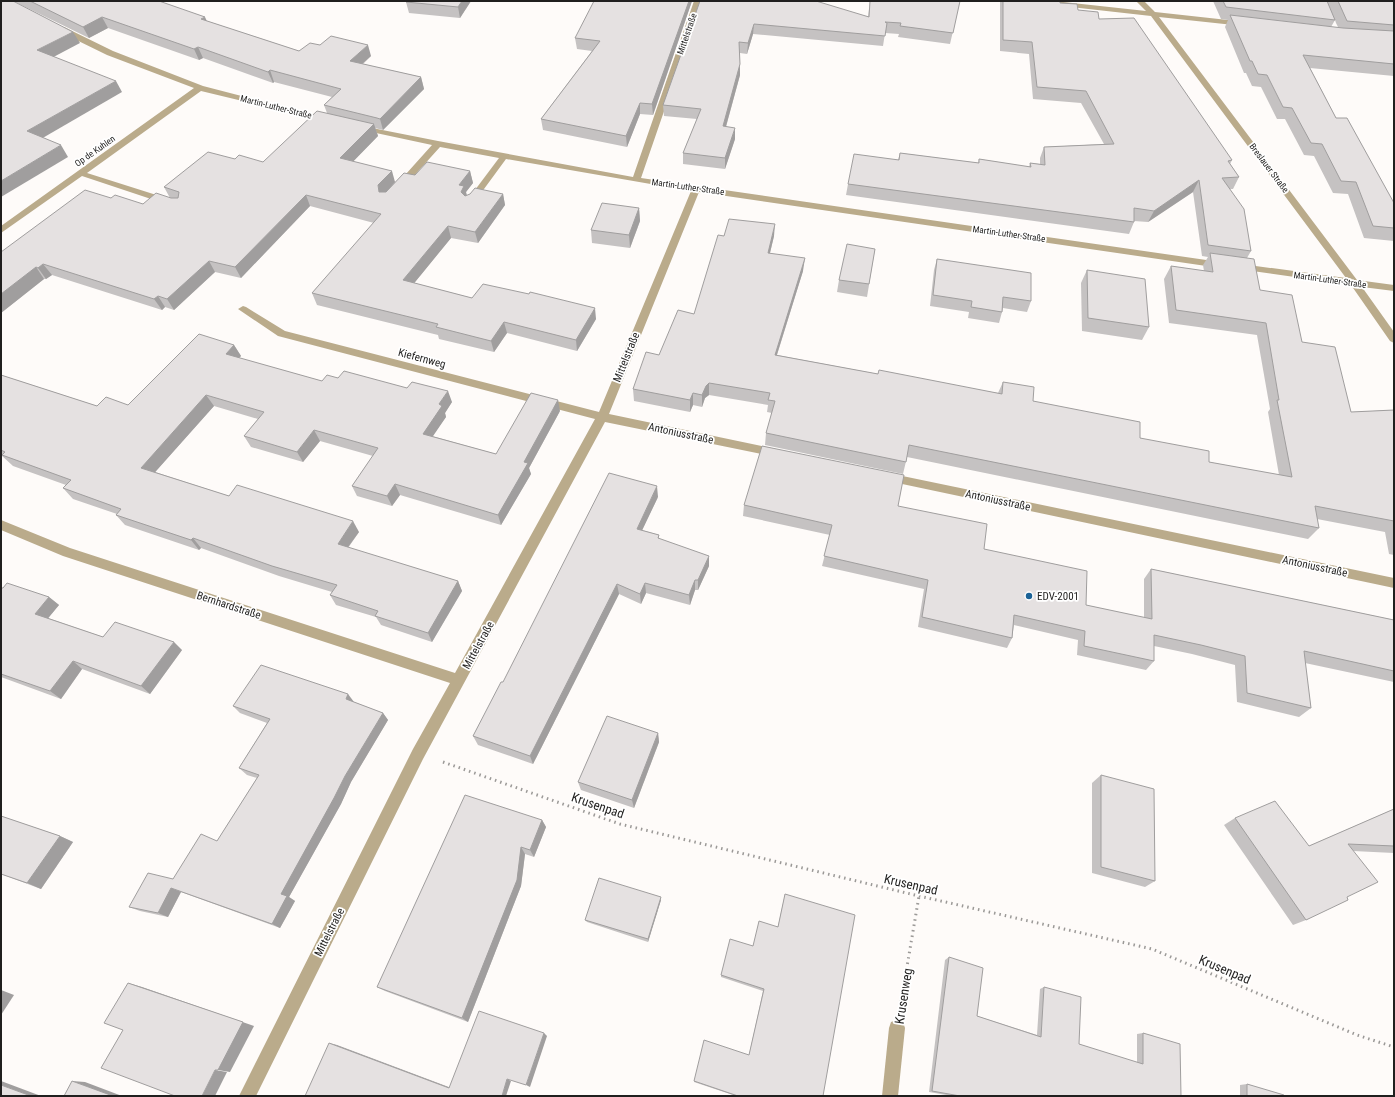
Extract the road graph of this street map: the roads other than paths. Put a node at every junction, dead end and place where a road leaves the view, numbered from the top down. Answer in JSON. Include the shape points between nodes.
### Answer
{"nodes":[{"id":1,"x":698,"y":1,"type":"edge"},
{"id":2,"x":1035,"y":1,"type":"edge"},
{"id":3,"x":1140,"y":1,"type":"edge"},
{"id":4,"x":1153,"y":14,"type":"junction"},
{"id":5,"x":51,"y":24,"type":"edge"},
{"id":6,"x":1252,"y":26,"type":"edge"},
{"id":7,"x":200,"y":88,"type":"junction"},
{"id":8,"x":335,"y":122,"type":"edge"},
{"id":9,"x":350,"y":125,"type":"edge"},
{"id":10,"x":438,"y":144,"type":"junction"},
{"id":11,"x":504,"y":156,"type":"junction"},
{"id":12,"x":80,"y":173,"type":"junction"},
{"id":13,"x":636,"y":180,"type":"junction"},
{"id":14,"x":696,"y":188,"type":"junction"},
{"id":15,"x":392,"y":194,"type":"edge"},
{"id":16,"x":469,"y":203,"type":"edge"},
{"id":17,"x":173,"y":204,"type":"edge"},
{"id":18,"x":1,"y":230,"type":"edge"},
{"id":19,"x":1356,"y":284,"type":"junction"},
{"id":20,"x":1394,"y":288,"type":"edge"},
{"id":21,"x":243,"y":310,"type":"dead end"},
{"id":22,"x":1394,"y":339,"type":"edge"},
{"id":23,"x":602,"y":417,"type":"junction"},
{"id":24,"x":788,"y":456,"type":"edge"},
{"id":25,"x":874,"y":474,"type":"edge"},
{"id":26,"x":1,"y":525,"type":"edge"},
{"id":27,"x":1394,"y":582,"type":"edge"},
{"id":28,"x":459,"y":680,"type":"junction"},
{"id":29,"x":897,"y":1028,"type":"road end"},
{"id":30,"x":247,"y":1096,"type":"edge"},
{"id":31,"x":890,"y":1096,"type":"edge"}],
"edges":[{"from":1,"to":13,"type":"street","name":"Mittelstraße"},
{"from":2,"to":4,"type":"street"},
{"from":3,"to":4,"type":"street","name":"Breslauer Straße"},
{"from":4,"to":6,"type":"street"},
{"from":4,"to":19,"type":"street","name":"Breslauer Straße"},
{"from":5,"to":7,"type":"street","name":"Martin-Luther-Straße","via":[[110,53]]},
{"from":7,"to":8,"type":"street","name":"Martin-Luther-Straße"},
{"from":7,"to":12,"type":"street","name":"Op de Kuhlen"},
{"from":9,"to":10,"type":"street","name":"Martin-Luther-Straße"},
{"from":10,"to":11,"type":"street","name":"Martin-Luther-Straße"},
{"from":10,"to":15,"type":"street"},
{"from":11,"to":13,"type":"street","name":"Martin-Luther-Straße"},
{"from":11,"to":16,"type":"street"},
{"from":12,"to":17,"type":"street"},
{"from":12,"to":18,"type":"street","name":"Op de Kuhlen"},
{"from":13,"to":14,"type":"street","name":"Martin-Luther-Straße"},
{"from":14,"to":19,"type":"street","name":"Martin-Luther-Straße"},
{"from":14,"to":23,"type":"street","name":"Mittelstraße"},
{"from":19,"to":20,"type":"street","name":"Martin-Luther-Straße"},
{"from":19,"to":22,"type":"street","name":"Breslauer Straße"},
{"from":21,"to":23,"type":"street","name":"Kiefernweg","via":[[282,334]]},
{"from":23,"to":24,"type":"street","name":"Antoniusstraße"},
{"from":23,"to":28,"type":"street","name":"Mittelstraße"},
{"from":25,"to":27,"type":"street","name":"Antoniusstraße"},
{"from":26,"to":28,"type":"street","name":"Bernhardstraße","via":[[67,552]]},
{"from":28,"to":30,"type":"street","name":"Mittelstraße","via":[[418,754]]},
{"from":29,"to":31,"type":"street","name":"Krusenweg"}]}
